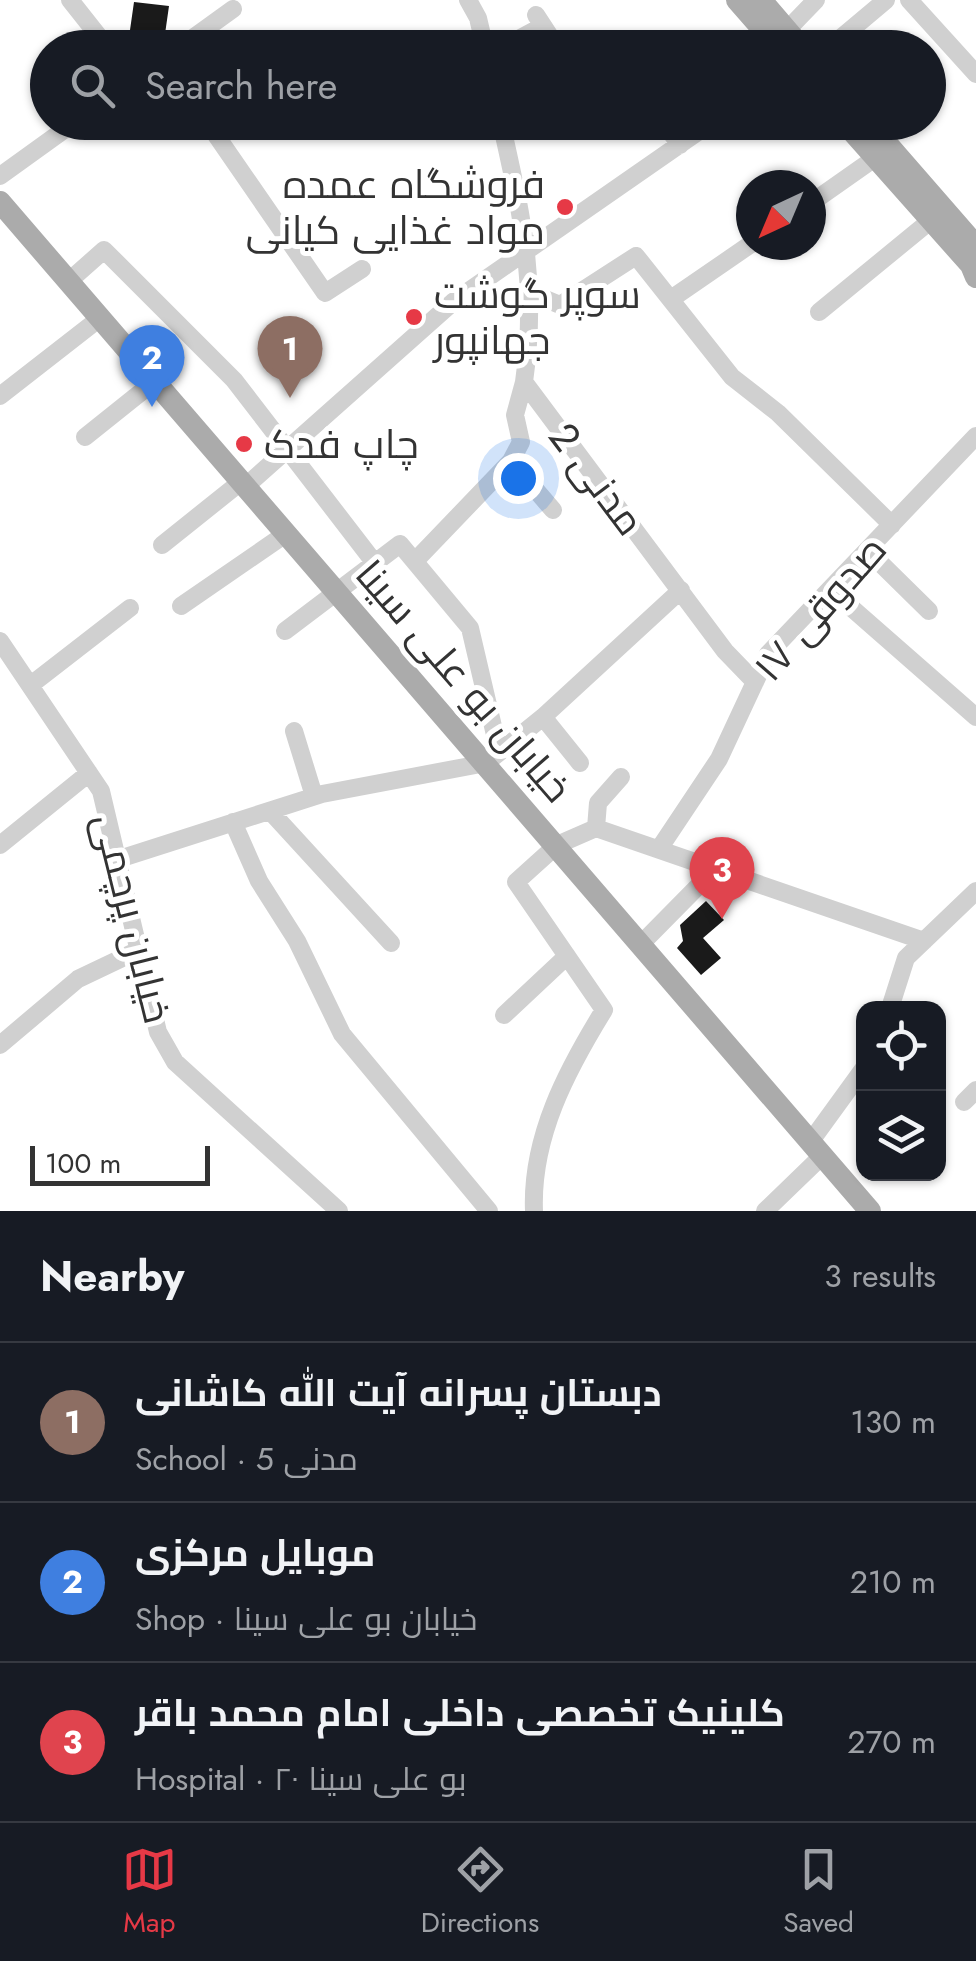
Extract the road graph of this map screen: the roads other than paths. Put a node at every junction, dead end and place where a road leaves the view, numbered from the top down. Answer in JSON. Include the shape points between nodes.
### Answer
{"nodes":[{"id":1,"x":70,"y":0,"type":"edge"},
{"id":2,"x":468,"y":0,"type":"edge"},
{"id":3,"x":737,"y":0,"type":"edge"},
{"id":4,"x":761,"y":0,"type":"edge"},
{"id":5,"x":816,"y":0,"type":"edge"},
{"id":6,"x":909,"y":0,"type":"edge"},
{"id":7,"x":880,"y":2,"type":"edge"},
{"id":8,"x":233,"y":9,"type":"dead end"},
{"id":9,"x":544,"y":27,"type":"dead end"},
{"id":10,"x":94,"y":30,"type":"edge"},
{"id":11,"x":204,"y":30,"type":"edge"},
{"id":12,"x":481,"y":30,"type":"edge"},
{"id":13,"x":538,"y":30,"type":"edge"},
{"id":14,"x":774,"y":30,"type":"edge"},
{"id":15,"x":781,"y":30,"type":"edge"},
{"id":16,"x":797,"y":30,"type":"edge"},
{"id":17,"x":849,"y":30,"type":"edge"},
{"id":18,"x":936,"y":30,"type":"edge"},
{"id":19,"x":946,"y":41,"type":"edge"},
{"id":20,"x":976,"y":74,"type":"edge"},
{"id":21,"x":50,"y":140,"type":"edge"},
{"id":22,"x":219,"y":140,"type":"edge"},
{"id":23,"x":505,"y":140,"type":"edge"},
{"id":24,"x":677,"y":140,"type":"edge"},
{"id":25,"x":686,"y":140,"type":"edge"},
{"id":26,"x":859,"y":140,"type":"edge"},
{"id":27,"x":882,"y":140,"type":"edge"},
{"id":28,"x":680,"y":144,"type":"junction"},
{"id":29,"x":874,"y":158,"type":"junction"},
{"id":30,"x":0,"y":176,"type":"edge"},
{"id":31,"x":826,"y":192,"type":"edge"},
{"id":32,"x":0,"y":202,"type":"edge"},
{"id":33,"x":930,"y":220,"type":"junction"},
{"id":34,"x":529,"y":249,"type":"junction"},
{"id":35,"x":736,"y":254,"type":"edge"},
{"id":36,"x":975,"y":264,"type":"edge"},
{"id":37,"x":362,"y":268,"type":"dead end"},
{"id":38,"x":69,"y":281,"type":"junction"},
{"id":39,"x":531,"y":292,"type":"junction"},
{"id":40,"x":671,"y":299,"type":"junction"},
{"id":41,"x":818,"y":312,"type":"dead end"},
{"id":42,"x":100,"y":318,"type":"junction"},
{"id":43,"x":155,"y":381,"type":"junction"},
{"id":44,"x":524,"y":382,"type":"junction"},
{"id":45,"x":0,"y":396,"type":"edge"},
{"id":46,"x":976,"y":436,"type":"edge"},
{"id":47,"x":85,"y":437,"type":"dead end"},
{"id":48,"x":287,"y":450,"type":"junction"},
{"id":49,"x":511,"y":461,"type":"junction"},
{"id":50,"x":244,"y":484,"type":"junction"},
{"id":51,"x":554,"y":510,"type":"dead end"},
{"id":52,"x":892,"y":525,"type":"junction"},
{"id":53,"x":286,"y":533,"type":"junction"},
{"id":54,"x":162,"y":544,"type":"dead end"},
{"id":55,"x":867,"y":550,"type":"junction"},
{"id":56,"x":416,"y":560,"type":"junction"},
{"id":57,"x":374,"y":562,"type":"junction"},
{"id":58,"x":830,"y":589,"type":"junction"},
{"id":59,"x":681,"y":590,"type":"junction"},
{"id":60,"x":337,"y":591,"type":"junction"},
{"id":61,"x":181,"y":606,"type":"dead end"},
{"id":62,"x":130,"y":608,"type":"dead end"},
{"id":63,"x":928,"y":611,"type":"dead end"},
{"id":64,"x":285,"y":631,"type":"dead end"},
{"id":65,"x":0,"y":641,"type":"edge"},
{"id":66,"x":754,"y":680,"type":"junction"},
{"id":67,"x":32,"y":684,"type":"junction"},
{"id":68,"x":976,"y":717,"type":"edge"},
{"id":69,"x":543,"y":718,"type":"junction"},
{"id":70,"x":294,"y":731,"type":"dead end"},
{"id":71,"x":492,"y":757,"type":"junction"},
{"id":72,"x":580,"y":763,"type":"dead end"},
{"id":73,"x":89,"y":773,"type":"junction"},
{"id":74,"x":620,"y":776,"type":"dead end"},
{"id":75,"x":314,"y":796,"type":"junction"},
{"id":76,"x":270,"y":810,"type":"junction"},
{"id":77,"x":234,"y":822,"type":"junction"},
{"id":78,"x":596,"y":828,"type":"junction"},
{"id":79,"x":0,"y":845,"type":"edge"},
{"id":80,"x":557,"y":845,"type":"junction"},
{"id":81,"x":659,"y":849,"type":"junction"},
{"id":82,"x":119,"y":860,"type":"junction"},
{"id":83,"x":716,"y":869,"type":"junction"},
{"id":84,"x":975,"y":894,"type":"edge"},
{"id":85,"x":924,"y":941,"type":"junction"},
{"id":86,"x":391,"y":943,"type":"dead end"},
{"id":87,"x":642,"y":944,"type":"junction"},
{"id":88,"x":141,"y":949,"type":"junction"},
{"id":89,"x":566,"y":956,"type":"junction"},
{"id":90,"x":892,"y":1001,"type":"edge"},
{"id":91,"x":504,"y":1015,"type":"dead end"},
{"id":92,"x":0,"y":1045,"type":"edge"},
{"id":93,"x":856,"y":1082,"type":"edge"},
{"id":94,"x":817,"y":1148,"type":"junction"},
{"id":95,"x":338,"y":1211,"type":"edge"},
{"id":96,"x":489,"y":1211,"type":"edge"},
{"id":97,"x":534,"y":1211,"type":"edge"},
{"id":98,"x":765,"y":1211,"type":"edge"},
{"id":99,"x":870,"y":1211,"type":"edge"}],
"edges":[{"from":1,"to":10,"type":"street"},
{"from":2,"to":12,"type":"street"},
{"from":3,"to":14,"type":"main road"},
{"from":4,"to":15,"type":"main road"},
{"from":5,"to":16,"type":"street"},
{"from":6,"to":18,"type":"street"},
{"from":7,"to":17,"type":"street"},
{"from":8,"to":11,"type":"street"},
{"from":9,"to":13,"type":"street"},
{"from":19,"to":20,"type":"street"},
{"from":21,"to":30,"type":"street"},
{"from":22,"to":37,"type":"street","via":[[324,294]]},
{"from":23,"to":34,"type":"street","name":"مدنی 2"},
{"from":24,"to":28,"type":"street"},
{"from":25,"to":28,"type":"street"},
{"from":26,"to":29,"type":"main road"},
{"from":27,"to":36,"type":"main road"},
{"from":28,"to":34,"type":"street"},
{"from":29,"to":31,"type":"street"},
{"from":29,"to":33,"type":"main road"},
{"from":32,"to":38,"type":"main road","name":"خیابان بو علی سینا"},
{"from":33,"to":36,"type":"main road"},
{"from":33,"to":41,"type":"street"},
{"from":34,"to":39,"type":"street","name":"مدنی 2"},
{"from":34,"to":48,"type":"street","via":[[453,302]]},
{"from":35,"to":40,"type":"street"},
{"from":38,"to":42,"type":"main road","name":"خیابان بو علی سینا"},
{"from":38,"to":48,"type":"street","via":[[104,250],[234,380]]},
{"from":39,"to":40,"type":"street","via":[[560,305],[636,256]]},
{"from":39,"to":44,"type":"street","name":"مدنی 2"},
{"from":40,"to":52,"type":"street","via":[[732,377]]},
{"from":42,"to":43,"type":"main road","name":"خیابان بو علی سینا"},
{"from":42,"to":45,"type":"street"},
{"from":43,"to":47,"type":"street"},
{"from":43,"to":50,"type":"main road","name":"خیابان بو علی سینا"},
{"from":44,"to":49,"type":"street","via":[[515,415],[521,442]]},
{"from":44,"to":59,"type":"street","name":"مدنی 2"},
{"from":46,"to":52,"type":"street","name":"صدوقی ۱۷"},
{"from":48,"to":50,"type":"street"},
{"from":48,"to":57,"type":"street"},
{"from":49,"to":51,"type":"street"},
{"from":49,"to":56,"type":"street"},
{"from":50,"to":53,"type":"main road","name":"خیابان بو علی سینا"},
{"from":50,"to":54,"type":"street"},
{"from":52,"to":55,"type":"street","name":"صدوقی ۱۷"},
{"from":53,"to":60,"type":"main road","name":"خیابان بو علی سینا"},
{"from":53,"to":61,"type":"street"},
{"from":55,"to":58,"type":"street","name":"صدوقی ۱۷"},
{"from":55,"to":63,"type":"street"},
{"from":56,"to":57,"type":"street","via":[[400,544]]},
{"from":56,"to":71,"type":"street","via":[[470,628]]},
{"from":57,"to":60,"type":"street"},
{"from":58,"to":66,"type":"street","name":"صدوقی ۱۷","via":[[768,654]]},
{"from":58,"to":68,"type":"street"},
{"from":59,"to":66,"type":"street","name":"مدنی 2","via":[[724,651]]},
{"from":59,"to":69,"type":"street"},
{"from":60,"to":64,"type":"street"},
{"from":60,"to":71,"type":"main road","name":"خیابان بو علی سینا"},
{"from":62,"to":67,"type":"street"},
{"from":65,"to":67,"type":"street","name":"خیابان پرچمی"},
{"from":66,"to":81,"type":"street","name":"صدوقی ۱۷","via":[[720,759]]},
{"from":67,"to":73,"type":"street","name":"خیابان پرچمی"},
{"from":69,"to":71,"type":"street"},
{"from":69,"to":72,"type":"street"},
{"from":70,"to":75,"type":"street"},
{"from":71,"to":75,"type":"street"},
{"from":71,"to":80,"type":"main road","name":"خیابان بو علی سینا"},
{"from":73,"to":79,"type":"street"},
{"from":73,"to":82,"type":"street","name":"خیابان پرچمی"},
{"from":74,"to":78,"type":"street","via":[[598,803]]},
{"from":75,"to":76,"type":"street"},
{"from":76,"to":77,"type":"street"},
{"from":76,"to":86,"type":"street"},
{"from":77,"to":82,"type":"street"},
{"from":77,"to":96,"type":"street","via":[[342,1034]]},
{"from":78,"to":80,"type":"street"},
{"from":78,"to":81,"type":"street"},
{"from":80,"to":87,"type":"main road","name":"خیابان بو علی سینا"},
{"from":80,"to":89,"type":"street","via":[[516,882]]},
{"from":81,"to":83,"type":"street"},
{"from":82,"to":88,"type":"street","name":"خیابان پرچمی"},
{"from":83,"to":85,"type":"street"},
{"from":83,"to":87,"type":"street"},
{"from":84,"to":85,"type":"street"},
{"from":85,"to":90,"type":"street","via":[[906,958]]},
{"from":87,"to":94,"type":"main road","name":"خیابان بو علی سینا"},
{"from":88,"to":92,"type":"street","via":[[78,980]]},
{"from":88,"to":95,"type":"street","name":"خیابان پرچمی","via":[[158,1032],[175,1062]]},
{"from":89,"to":91,"type":"street"},
{"from":89,"to":97,"type":"street","via":[[604,1010],[568,1068],[544,1132]]},
{"from":93,"to":94,"type":"street"},
{"from":94,"to":98,"type":"street"},
{"from":94,"to":99,"type":"main road","name":"خیابان بو علی سینا"}]}
